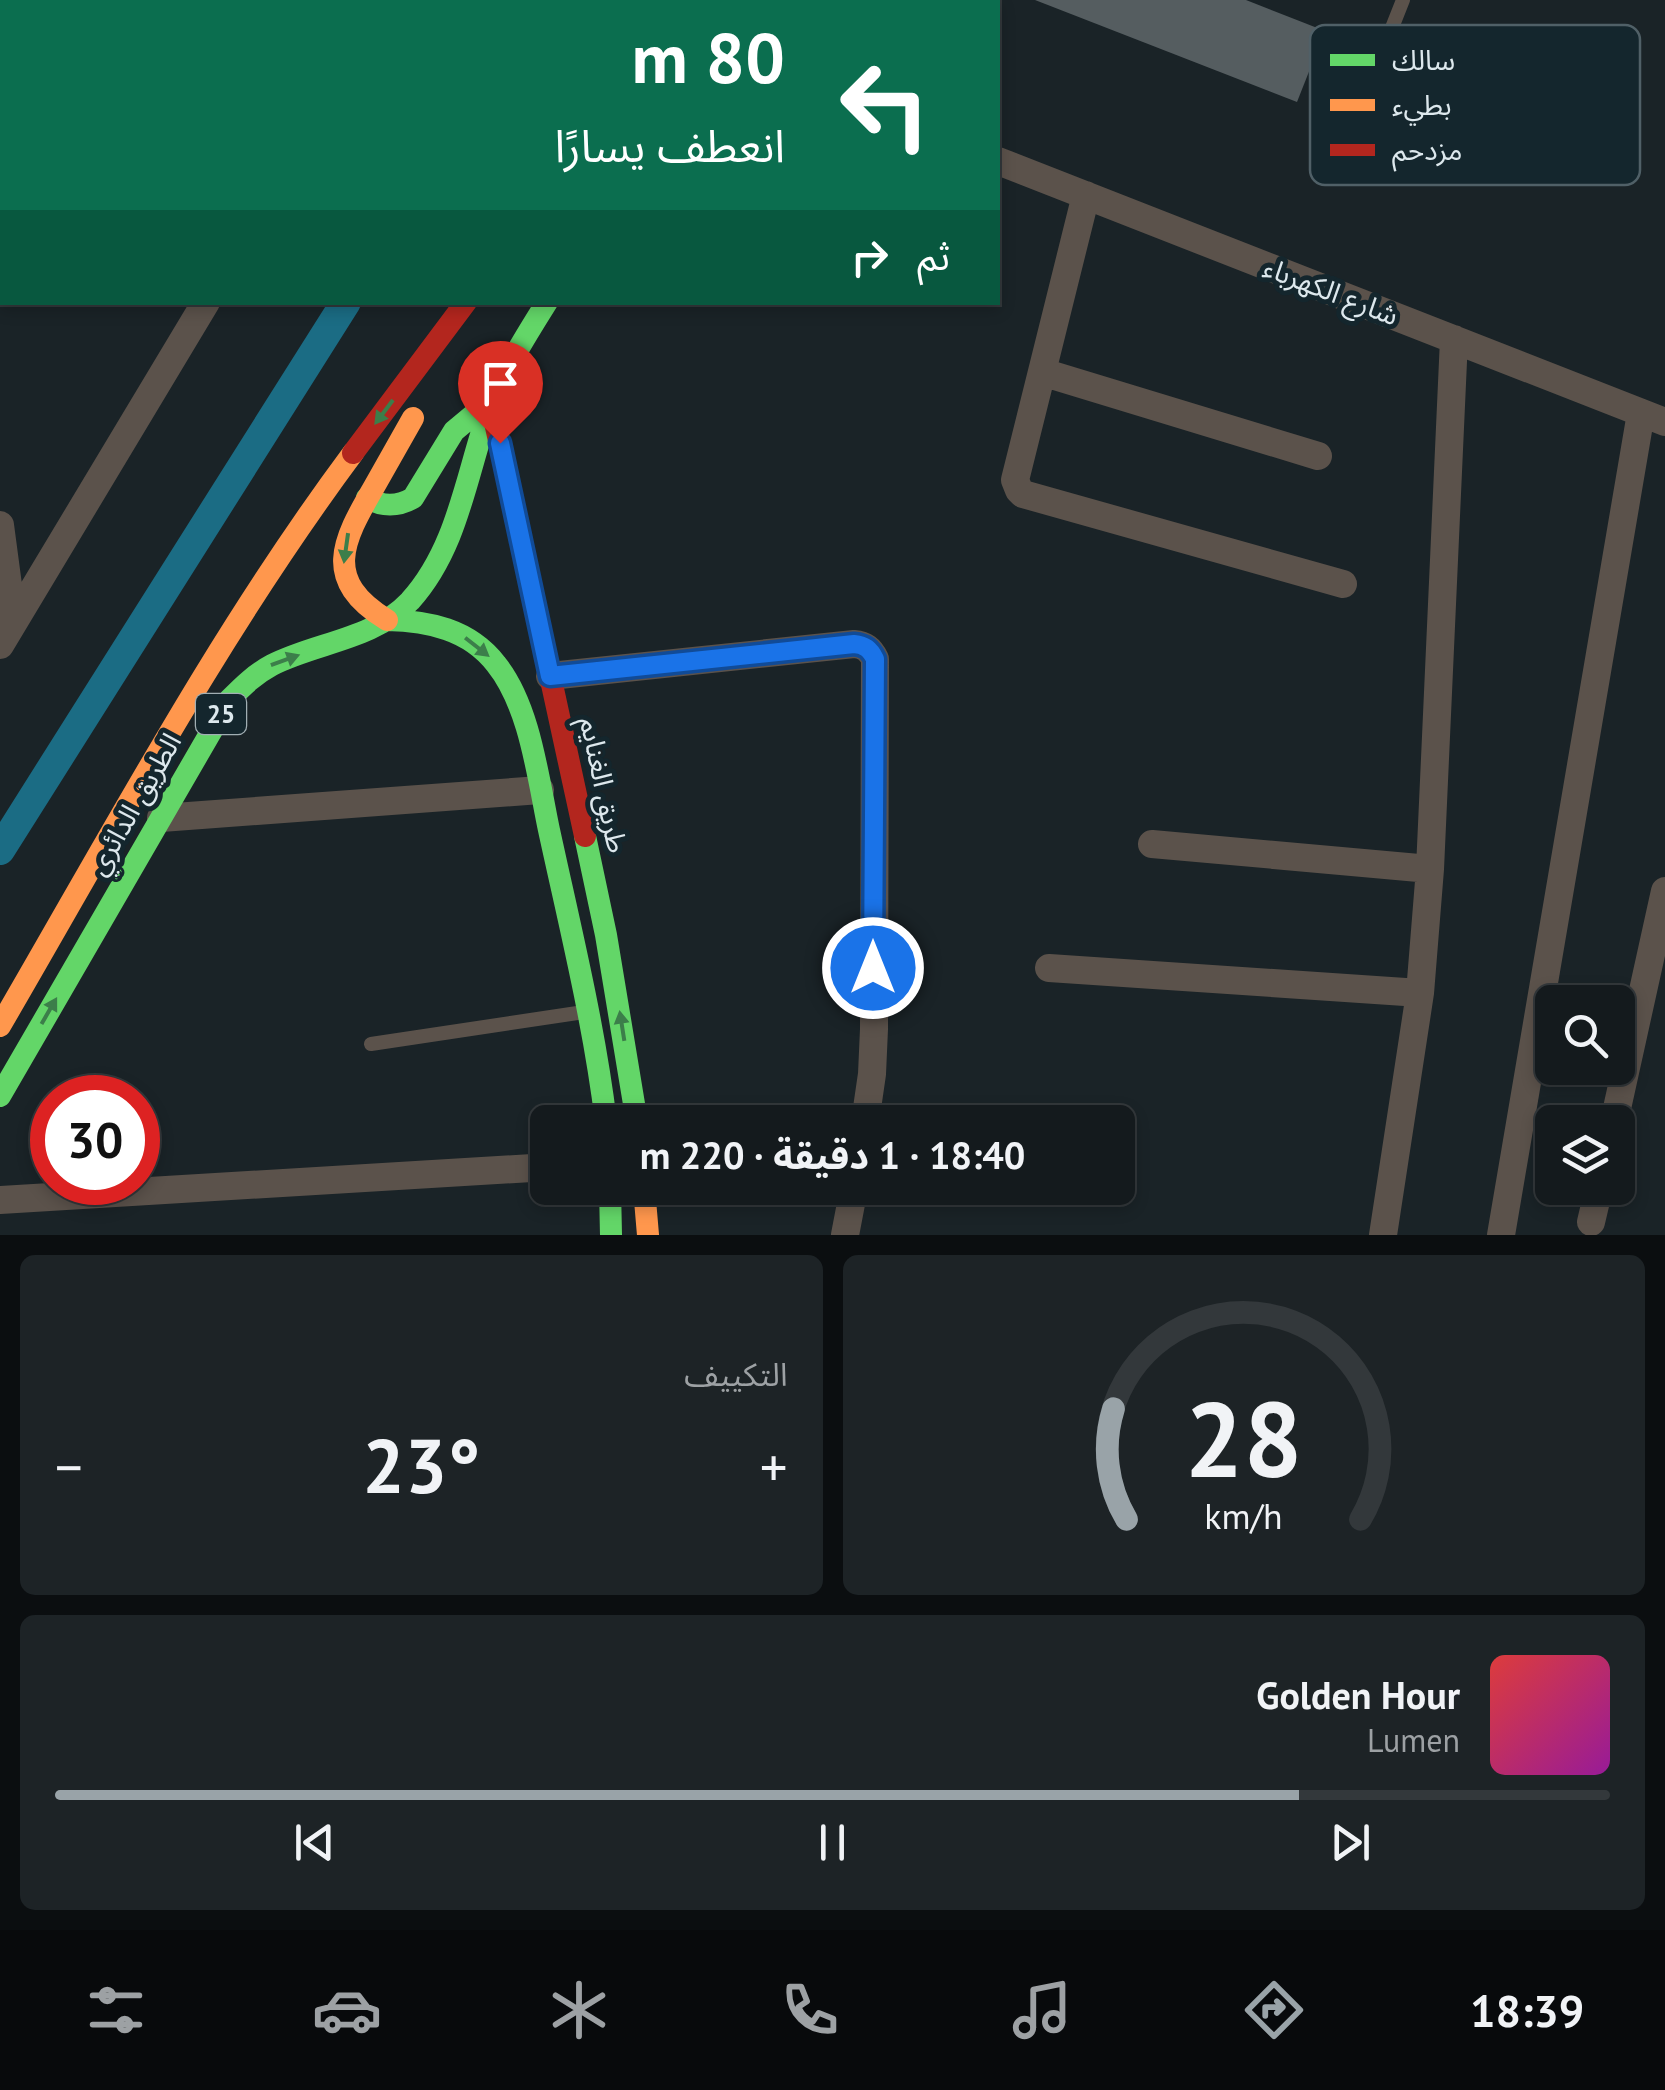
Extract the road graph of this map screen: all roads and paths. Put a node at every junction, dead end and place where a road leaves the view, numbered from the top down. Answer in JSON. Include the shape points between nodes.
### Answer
{"nodes":[{"id":1,"x":1403,"y":0,"type":"edge"},
{"id":2,"x":1393,"y":25,"type":"edge"},
{"id":3,"x":1000,"y":162,"type":"edge"},
{"id":4,"x":1086,"y":195,"type":"junction"},
{"id":5,"x":204,"y":305,"type":"edge"},
{"id":6,"x":438,"y":305,"type":"edge"},
{"id":7,"x":464,"y":305,"type":"edge"},
{"id":8,"x":544,"y":305,"type":"edge"},
{"id":9,"x":442,"y":335,"type":"junction"},
{"id":10,"x":1454,"y":339,"type":"junction"},
{"id":11,"x":1042,"y":372,"type":"junction"},
{"id":12,"x":491,"y":404,"type":"junction"},
{"id":13,"x":1653,"y":418,"type":"edge"},
{"id":14,"x":1318,"y":456,"type":"dead end"},
{"id":15,"x":367,"y":498,"type":"junction"},
{"id":16,"x":0,"y":525,"type":"edge"},
{"id":17,"x":1343,"y":584,"type":"dead end"},
{"id":18,"x":387,"y":620,"type":"junction"},
{"id":19,"x":7,"y":634,"type":"edge"},
{"id":20,"x":550,"y":676,"type":"junction"},
{"id":21,"x":540,"y":790,"type":"junction"},
{"id":22,"x":161,"y":818,"type":"junction"},
{"id":23,"x":1152,"y":844,"type":"dead end"},
{"id":24,"x":1430,"y":869,"type":"junction"},
{"id":25,"x":1665,"y":891,"type":"edge"},
{"id":26,"x":1049,"y":968,"type":"dead end"},
{"id":27,"x":1420,"y":993,"type":"junction"},
{"id":28,"x":590,"y":1011,"type":"junction"},
{"id":29,"x":0,"y":1026,"type":"edge"},
{"id":30,"x":371,"y":1044,"type":"dead end"},
{"id":31,"x":0,"y":1096,"type":"edge"},
{"id":32,"x":604,"y":1105,"type":"edge"},
{"id":33,"x":633,"y":1105,"type":"edge"},
{"id":34,"x":867,"y":1105,"type":"edge"},
{"id":35,"x":1618,"y":1105,"type":"edge"},
{"id":36,"x":530,"y":1168,"type":"edge"},
{"id":37,"x":0,"y":1200,"type":"edge"},
{"id":38,"x":610,"y":1205,"type":"edge"},
{"id":39,"x":645,"y":1205,"type":"edge"},
{"id":40,"x":850,"y":1205,"type":"edge"},
{"id":41,"x":1596,"y":1205,"type":"edge"},
{"id":42,"x":1592,"y":1222,"type":"dead end"},
{"id":43,"x":610,"y":1235,"type":"edge"},
{"id":44,"x":648,"y":1235,"type":"edge"},
{"id":45,"x":844,"y":1235,"type":"edge"},
{"id":46,"x":1383,"y":1235,"type":"edge"},
{"id":47,"x":1500,"y":1235,"type":"edge"}],
"edges":[{"from":1,"to":2,"type":"lane"},
{"from":3,"to":4,"type":"street","name":"شارع الكهرباء"},
{"from":4,"to":10,"type":"street","name":"شارع الكهرباء"},
{"from":4,"to":11,"type":"street"},
{"from":5,"to":19,"type":"street"},
{"from":6,"to":9,"type":"main road"},
{"from":7,"to":9,"type":"main road","name":"الطريق الدائري","number":"25"},
{"from":8,"to":12,"type":"main road","name":"الطريق الدائري","number":"25"},
{"from":9,"to":15,"type":"main road","via":[[430,388]]},
{"from":9,"to":29,"type":"main road","name":"الطريق الدائري","number":"25","one_way":true,"via":[[319,499],[210,662]]},
{"from":10,"to":13,"type":"street","name":"شارع الكهرباء"},
{"from":10,"to":24,"type":"street"},
{"from":11,"to":14,"type":"street"},
{"from":11,"to":17,"type":"street","via":[[1015,480],[1023,494]]},
{"from":12,"to":15,"type":"main road","via":[[454,430],[413,498],[385,506]]},
{"from":12,"to":18,"type":"main road","name":"الطريق الدائري","number":"25","via":[[439,558],[408,603]]},
{"from":12,"to":20,"type":"main road","name":"طريق الغنايم"},
{"from":13,"to":47,"type":"street"},
{"from":15,"to":18,"type":"main road","one_way":true,"via":[[346,538],[344,571],[359,600]]},
{"from":16,"to":19,"type":"street"},
{"from":18,"to":21,"type":"main road","one_way":true,"via":[[448,628],[497,664],[513,690]]},
{"from":22,"to":18,"type":"main road","name":"الطريق الدائري","number":"25","one_way":true,"via":[[230,700],[252,675]]},
{"from":33,"to":20,"type":"main road","name":"طريق الغنايم","one_way":true,"via":[[606,936]]},
{"from":20,"to":34,"type":"street","via":[[854,644],[871,651],[874,1030]]},
{"from":21,"to":22,"type":"street"},
{"from":21,"to":28,"type":"main road"},
{"from":31,"to":22,"type":"main road","name":"الطريق الدائري","number":"25","one_way":true},
{"from":23,"to":24,"type":"street"},
{"from":24,"to":27,"type":"street"},
{"from":25,"to":35,"type":"street"},
{"from":26,"to":27,"type":"street"},
{"from":27,"to":46,"type":"street"},
{"from":28,"to":30,"type":"lane"},
{"from":28,"to":32,"type":"main road"},
{"from":36,"to":37,"type":"street"},
{"from":38,"to":43,"type":"main road"},
{"from":39,"to":44,"type":"main road"},
{"from":40,"to":45,"type":"street"},
{"from":41,"to":42,"type":"street"}]}
